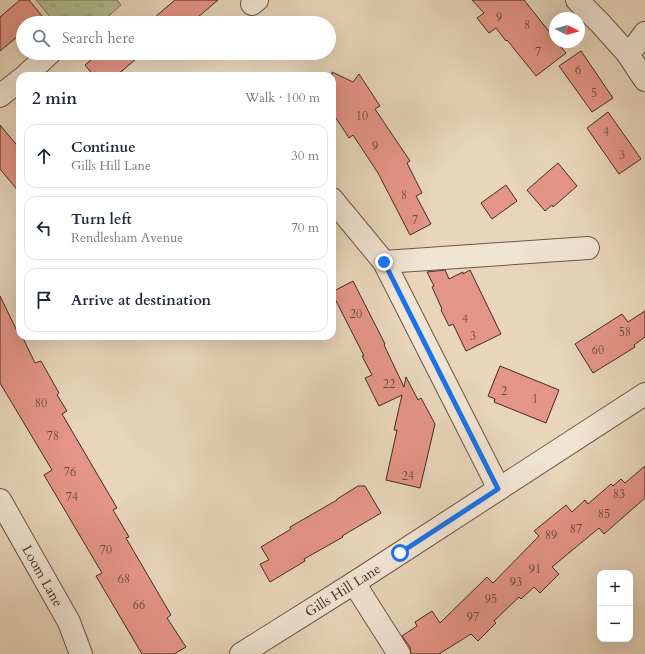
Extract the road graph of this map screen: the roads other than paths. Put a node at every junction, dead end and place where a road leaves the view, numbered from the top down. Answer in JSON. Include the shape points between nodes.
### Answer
{"nodes":[{"id":1,"x":577,"y":0,"type":"edge"},
{"id":2,"x":645,"y":33,"type":"edge"},
{"id":3,"x":627,"y":52,"type":"junction"},
{"id":4,"x":42,"y":60,"type":"edge"},
{"id":5,"x":29,"y":72,"type":"edge"},
{"id":6,"x":645,"y":80,"type":"edge"},
{"id":7,"x":16,"y":83,"type":"edge"},
{"id":8,"x":0,"y":96,"type":"edge"},
{"id":9,"x":336,"y":204,"type":"edge"},
{"id":10,"x":588,"y":248,"type":"dead end"},
{"id":11,"x":384,"y":262,"type":"junction"},
{"id":12,"x":645,"y":394,"type":"edge"},
{"id":13,"x":498,"y":489,"type":"junction"},
{"id":14,"x":0,"y":500,"type":"edge"},
{"id":15,"x":354,"y":583,"type":"junction"},
{"id":16,"x":81,"y":654,"type":"edge"},
{"id":17,"x":241,"y":654,"type":"edge"},
{"id":18,"x":399,"y":654,"type":"edge"}],
"edges":[{"from":1,"to":3,"type":"street"},
{"from":2,"to":3,"type":"street"},
{"from":3,"to":6,"type":"street"},
{"from":4,"to":5,"type":"street"},
{"from":7,"to":8,"type":"street"},
{"from":9,"to":11,"type":"street"},
{"from":10,"to":11,"type":"street"},
{"from":11,"to":13,"type":"street"},
{"from":12,"to":13,"type":"street","name":"Gills Hill Lane"},
{"from":13,"to":15,"type":"street","name":"Gills Hill Lane"},
{"from":14,"to":16,"type":"street","name":"Loom Lane","via":[[69,622]]},
{"from":15,"to":17,"type":"street","name":"Gills Hill Lane"},
{"from":15,"to":18,"type":"street"}]}
